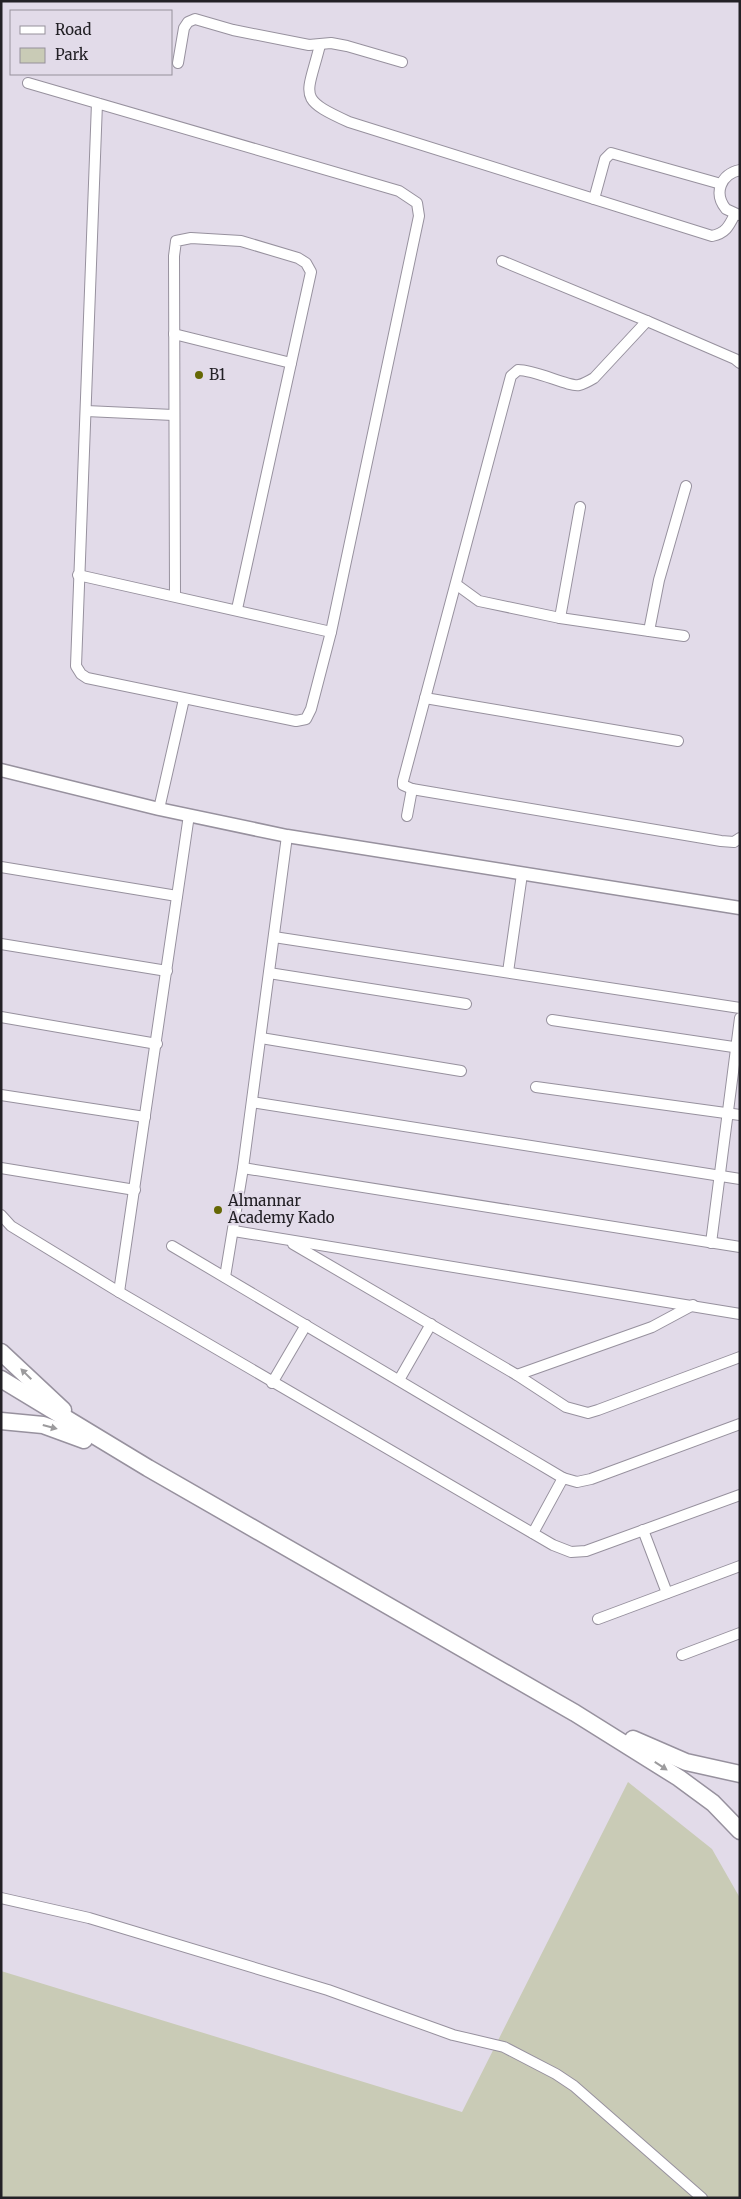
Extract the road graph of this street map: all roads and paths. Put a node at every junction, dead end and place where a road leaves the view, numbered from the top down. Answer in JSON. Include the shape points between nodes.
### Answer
{"nodes":[{"id":1,"x":320,"y":45,"type":"junction"},
{"id":2,"x":402,"y":62,"type":"dead end"},
{"id":3,"x":178,"y":63,"type":"dead end"},
{"id":4,"x":28,"y":83,"type":"dead end"},
{"id":5,"x":97,"y":103,"type":"junction"},
{"id":6,"x":740,"y":170,"type":"edge"},
{"id":7,"x":720,"y":184,"type":"junction"},
{"id":8,"x":594,"y":199,"type":"junction"},
{"id":9,"x":737,"y":215,"type":"edge"},
{"id":10,"x":502,"y":262,"type":"dead end"},
{"id":11,"x":647,"y":320,"type":"junction"},
{"id":12,"x":174,"y":334,"type":"junction"},
{"id":13,"x":291,"y":362,"type":"junction"},
{"id":14,"x":740,"y":363,"type":"edge"},
{"id":15,"x":86,"y":410,"type":"junction"},
{"id":16,"x":173,"y":415,"type":"junction"},
{"id":17,"x":686,"y":486,"type":"dead end"},
{"id":18,"x":580,"y":508,"type":"dead end"},
{"id":19,"x":78,"y":575,"type":"junction"},
{"id":20,"x":457,"y":585,"type":"junction"},
{"id":21,"x":175,"y":596,"type":"junction"},
{"id":22,"x":237,"y":609,"type":"junction"},
{"id":23,"x":560,"y":618,"type":"junction"},
{"id":24,"x":649,"y":631,"type":"junction"},
{"id":25,"x":331,"y":632,"type":"junction"},
{"id":26,"x":684,"y":636,"type":"dead end"},
{"id":27,"x":425,"y":698,"type":"junction"},
{"id":28,"x":184,"y":699,"type":"junction"},
{"id":29,"x":678,"y":741,"type":"dead end"},
{"id":30,"x":1,"y":770,"type":"edge"},
{"id":31,"x":412,"y":789,"type":"junction"},
{"id":32,"x":159,"y":809,"type":"junction"},
{"id":33,"x":189,"y":815,"type":"junction"},
{"id":34,"x":407,"y":816,"type":"dead end"},
{"id":35,"x":287,"y":836,"type":"junction"},
{"id":36,"x":740,"y":838,"type":"edge"},
{"id":37,"x":1,"y":867,"type":"edge"},
{"id":38,"x":522,"y":874,"type":"junction"},
{"id":39,"x":177,"y":896,"type":"junction"},
{"id":40,"x":740,"y":908,"type":"edge"},
{"id":41,"x":274,"y":937,"type":"junction"},
{"id":42,"x":1,"y":944,"type":"edge"},
{"id":43,"x":167,"y":971,"type":"junction"},
{"id":44,"x":508,"y":972,"type":"junction"},
{"id":45,"x":269,"y":973,"type":"junction"},
{"id":46,"x":466,"y":1004,"type":"dead end"},
{"id":47,"x":740,"y":1008,"type":"edge"},
{"id":48,"x":1,"y":1018,"type":"edge"},
{"id":49,"x":740,"y":1018,"type":"edge"},
{"id":50,"x":552,"y":1020,"type":"dead end"},
{"id":51,"x":260,"y":1038,"type":"junction"},
{"id":52,"x":157,"y":1044,"type":"junction"},
{"id":53,"x":738,"y":1048,"type":"edge"},
{"id":54,"x":461,"y":1071,"type":"dead end"},
{"id":55,"x":536,"y":1087,"type":"dead end"},
{"id":56,"x":1,"y":1095,"type":"edge"},
{"id":57,"x":252,"y":1102,"type":"junction"},
{"id":58,"x":728,"y":1113,"type":"junction"},
{"id":59,"x":740,"y":1114,"type":"edge"},
{"id":60,"x":145,"y":1117,"type":"junction"},
{"id":61,"x":1,"y":1168,"type":"edge"},
{"id":62,"x":243,"y":1168,"type":"junction"},
{"id":63,"x":720,"y":1176,"type":"junction"},
{"id":64,"x":740,"y":1179,"type":"edge"},
{"id":65,"x":134,"y":1190,"type":"junction"},
{"id":66,"x":1,"y":1215,"type":"edge"},
{"id":67,"x":234,"y":1231,"type":"junction"},
{"id":68,"x":288,"y":1241,"type":"junction"},
{"id":69,"x":711,"y":1243,"type":"junction"},
{"id":70,"x":172,"y":1246,"type":"dead end"},
{"id":71,"x":740,"y":1247,"type":"edge"},
{"id":72,"x":226,"y":1277,"type":"junction"},
{"id":73,"x":119,"y":1292,"type":"junction"},
{"id":74,"x":693,"y":1305,"type":"junction"},
{"id":75,"x":740,"y":1314,"type":"edge"},
{"id":76,"x":306,"y":1324,"type":"junction"},
{"id":77,"x":431,"y":1324,"type":"junction"},
{"id":78,"x":1,"y":1352,"type":"edge"},
{"id":79,"x":740,"y":1357,"type":"edge"},
{"id":80,"x":517,"y":1375,"type":"junction"},
{"id":81,"x":1,"y":1379,"type":"edge"},
{"id":82,"x":399,"y":1380,"type":"junction"},
{"id":83,"x":272,"y":1382,"type":"junction"},
{"id":84,"x":1,"y":1421,"type":"edge"},
{"id":85,"x":740,"y":1424,"type":"edge"},
{"id":86,"x":87,"y":1432,"type":"junction"},
{"id":87,"x":148,"y":1468,"type":"junction"},
{"id":88,"x":563,"y":1478,"type":"junction"},
{"id":89,"x":740,"y":1495,"type":"edge"},
{"id":90,"x":643,"y":1530,"type":"junction"},
{"id":91,"x":533,"y":1534,"type":"junction"},
{"id":92,"x":740,"y":1566,"type":"edge"},
{"id":93,"x":668,"y":1593,"type":"junction"},
{"id":94,"x":598,"y":1620,"type":"dead end"},
{"id":95,"x":740,"y":1633,"type":"edge"},
{"id":96,"x":682,"y":1655,"type":"dead end"},
{"id":97,"x":575,"y":1713,"type":"junction"},
{"id":98,"x":740,"y":1774,"type":"edge"},
{"id":99,"x":740,"y":1831,"type":"edge"},
{"id":100,"x":1,"y":1898,"type":"edge"},
{"id":101,"x":702,"y":2198,"type":"edge"}],
"edges":[{"from":1,"to":2,"type":"street","via":[[331,43]]},
{"from":1,"to":3,"type":"street","via":[[233,30],[195,19],[184,28]]},
{"from":1,"to":8,"type":"street","via":[[308,91],[312,102],[322,109],[373,130]]},
{"from":4,"to":5,"type":"street"},
{"from":5,"to":15,"type":"street"},
{"from":5,"to":25,"type":"street","via":[[399,191],[417,203],[419,216]]},
{"from":6,"to":7,"type":"street","via":[[728,175]]},
{"from":7,"to":8,"type":"street","via":[[611,153],[605,159]]},
{"from":7,"to":9,"type":"street","via":[[722,204]]},
{"from":8,"to":9,"type":"street","via":[[712,236],[726,230]]},
{"from":10,"to":11,"type":"street"},
{"from":11,"to":14,"type":"street"},
{"from":11,"to":20,"type":"street","via":[[594,378],[585,383],[577,386],[529,370],[518,370],[512,376]]},
{"from":12,"to":13,"type":"street"},
{"from":12,"to":13,"type":"street","via":[[176,241],[191,238],[241,240],[298,258],[311,272]]},
{"from":12,"to":16,"type":"street"},
{"from":13,"to":22,"type":"street"},
{"from":15,"to":16,"type":"street"},
{"from":15,"to":19,"type":"street"},
{"from":16,"to":21,"type":"street"},
{"from":17,"to":24,"type":"street","via":[[659,580]]},
{"from":18,"to":23,"type":"street"},
{"from":19,"to":21,"type":"street"},
{"from":19,"to":28,"type":"street","via":[[76,666],[81,674]]},
{"from":20,"to":23,"type":"street","via":[[479,601]]},
{"from":20,"to":27,"type":"street"},
{"from":21,"to":22,"type":"street"},
{"from":22,"to":25,"type":"street"},
{"from":23,"to":24,"type":"street"},
{"from":24,"to":26,"type":"street"},
{"from":25,"to":28,"type":"street","via":[[306,719],[296,721]]},
{"from":27,"to":29,"type":"street"},
{"from":27,"to":31,"type":"street","via":[[402,781],[403,786]]},
{"from":28,"to":32,"type":"street"},
{"from":30,"to":32,"type":"street"},
{"from":31,"to":34,"type":"street"},
{"from":31,"to":36,"type":"street","via":[[721,841],[734,842]]},
{"from":32,"to":33,"type":"street"},
{"from":33,"to":35,"type":"street"},
{"from":33,"to":39,"type":"street"},
{"from":35,"to":38,"type":"street"},
{"from":35,"to":41,"type":"street"},
{"from":37,"to":39,"type":"street"},
{"from":38,"to":40,"type":"street"},
{"from":38,"to":44,"type":"street"},
{"from":39,"to":43,"type":"street"},
{"from":41,"to":44,"type":"street"},
{"from":41,"to":45,"type":"street"},
{"from":42,"to":43,"type":"street"},
{"from":43,"to":52,"type":"street"},
{"from":44,"to":47,"type":"street"},
{"from":45,"to":46,"type":"street"},
{"from":45,"to":51,"type":"street"},
{"from":48,"to":52,"type":"street"},
{"from":49,"to":53,"type":"street"},
{"from":50,"to":53,"type":"street"},
{"from":51,"to":54,"type":"street"},
{"from":51,"to":57,"type":"street"},
{"from":52,"to":60,"type":"street"},
{"from":53,"to":58,"type":"street"},
{"from":55,"to":58,"type":"street"},
{"from":56,"to":60,"type":"street"},
{"from":57,"to":62,"type":"street"},
{"from":57,"to":63,"type":"street"},
{"from":58,"to":59,"type":"street"},
{"from":58,"to":63,"type":"street"},
{"from":60,"to":65,"type":"street"},
{"from":61,"to":65,"type":"street"},
{"from":62,"to":67,"type":"street"},
{"from":62,"to":69,"type":"street"},
{"from":63,"to":64,"type":"street"},
{"from":63,"to":69,"type":"street"},
{"from":65,"to":73,"type":"street"},
{"from":66,"to":73,"type":"street","via":[[11,1226]]},
{"from":67,"to":68,"type":"street"},
{"from":67,"to":72,"type":"street"},
{"from":68,"to":74,"type":"street"},
{"from":68,"to":77,"type":"street"},
{"from":69,"to":71,"type":"street"},
{"from":70,"to":72,"type":"street"},
{"from":72,"to":76,"type":"street"},
{"from":73,"to":83,"type":"street"},
{"from":74,"to":75,"type":"street"},
{"from":74,"to":80,"type":"street","via":[[652,1327]]},
{"from":76,"to":82,"type":"street"},
{"from":76,"to":83,"type":"street"},
{"from":77,"to":80,"type":"street"},
{"from":77,"to":82,"type":"street"},
{"from":86,"to":78,"type":"main road","one_way":true},
{"from":79,"to":80,"type":"street","via":[[588,1413],[566,1408]]},
{"from":81,"to":86,"type":"main road"},
{"from":82,"to":88,"type":"street"},
{"from":83,"to":91,"type":"street"},
{"from":84,"to":87,"type":"main road","one_way":true,"via":[[57,1429]]},
{"from":85,"to":88,"type":"street","via":[[592,1479],[577,1482]]},
{"from":86,"to":87,"type":"main road"},
{"from":87,"to":97,"type":"main road"},
{"from":88,"to":91,"type":"street"},
{"from":89,"to":90,"type":"street"},
{"from":90,"to":91,"type":"street","via":[[586,1551],[571,1552]]},
{"from":90,"to":93,"type":"street"},
{"from":92,"to":93,"type":"street"},
{"from":93,"to":94,"type":"street"},
{"from":95,"to":96,"type":"street"},
{"from":97,"to":98,"type":"main road","via":[[686,1762]]},
{"from":97,"to":99,"type":"main road","one_way":true,"via":[[679,1778],[713,1803]]},
{"from":100,"to":101,"type":"street","via":[[89,1918],[328,1990],[453,2035],[504,2047],[574,2086]]}]}
